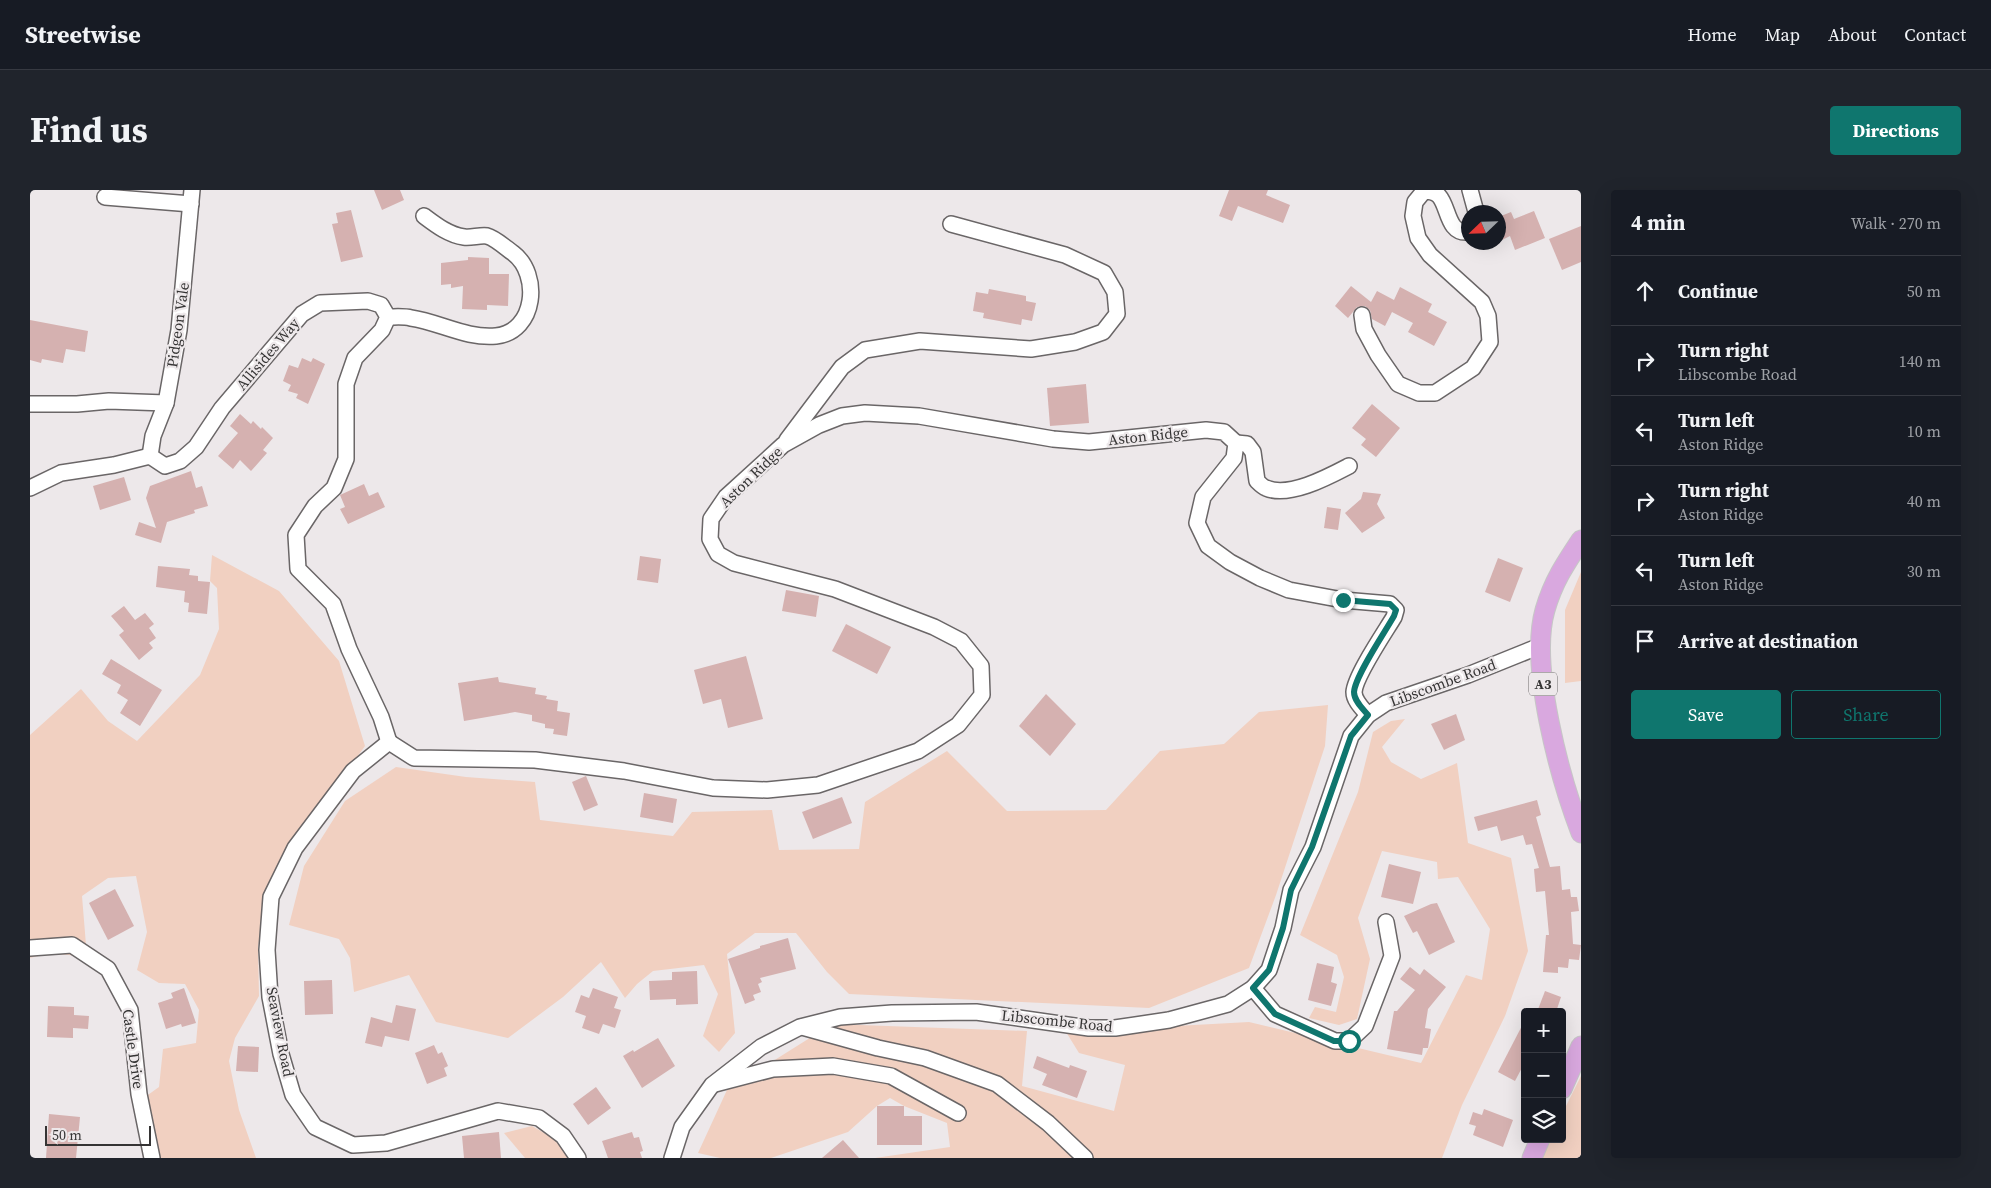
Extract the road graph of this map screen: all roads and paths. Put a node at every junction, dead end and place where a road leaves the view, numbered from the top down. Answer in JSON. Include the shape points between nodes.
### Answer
{"nodes":[{"id":1,"x":1470,"y":190,"type":"edge"},
{"id":2,"x":105,"y":197,"type":"dead end"},
{"id":3,"x":191,"y":197,"type":"edge"},
{"id":4,"x":1474,"y":205,"type":"edge"},
{"id":5,"x":424,"y":216,"type":"dead end"},
{"id":6,"x":952,"y":224,"type":"dead end"},
{"id":7,"x":1461,"y":231,"type":"edge"},
{"id":8,"x":1362,"y":315,"type":"dead end"},
{"id":9,"x":388,"y":317,"type":"junction"},
{"id":10,"x":166,"y":402,"type":"junction"},
{"id":11,"x":30,"y":404,"type":"edge"},
{"id":12,"x":1236,"y":443,"type":"junction"},
{"id":13,"x":783,"y":445,"type":"junction"},
{"id":14,"x":150,"y":456,"type":"junction"},
{"id":15,"x":1349,"y":466,"type":"dead end"},
{"id":16,"x":30,"y":488,"type":"edge"},
{"id":17,"x":1581,"y":540,"type":"edge"},
{"id":18,"x":1540,"y":646,"type":"junction"},
{"id":19,"x":1368,"y":715,"type":"junction"},
{"id":20,"x":389,"y":742,"type":"junction"},
{"id":21,"x":1581,"y":833,"type":"edge"},
{"id":22,"x":1386,"y":922,"type":"dead end"},
{"id":23,"x":30,"y":948,"type":"edge"},
{"id":24,"x":1253,"y":988,"type":"junction"},
{"id":25,"x":800,"y":1027,"type":"junction"},
{"id":26,"x":1581,"y":1046,"type":"edge"},
{"id":27,"x":1566,"y":1080,"type":"edge"},
{"id":28,"x":712,"y":1084,"type":"junction"},
{"id":29,"x":958,"y":1113,"type":"dead end"},
{"id":30,"x":1538,"y":1143,"type":"edge"},
{"id":31,"x":152,"y":1158,"type":"edge"},
{"id":32,"x":578,"y":1158,"type":"edge"},
{"id":33,"x":672,"y":1158,"type":"edge"},
{"id":34,"x":1085,"y":1158,"type":"edge"},
{"id":35,"x":1532,"y":1158,"type":"edge"}],
"edges":[{"from":1,"to":4,"type":"street"},
{"from":2,"to":3,"type":"street"},
{"from":3,"to":10,"type":"street","name":"Pidgeon Vale","via":[[179,330]]},
{"from":5,"to":9,"type":"street","via":[[441,229],[463,237],[488,236],[515,254],[528,273],[531,298],[525,319],[513,331],[497,336],[474,335],[410,317]]},
{"from":6,"to":13,"type":"street","via":[[1065,255],[1104,273],[1116,292],[1116,314],[1103,332],[1076,342],[1031,349],[920,341],[865,350],[842,367]]},
{"from":7,"to":8,"type":"street","via":[[1451,222],[1440,196],[1424,191],[1415,202],[1413,216],[1418,238],[1430,255],[1482,302],[1488,316],[1490,342],[1473,368],[1435,394],[1418,393],[1398,384],[1364,329]]},
{"from":9,"to":14,"type":"street","name":"Allisides Way","via":[[381,305],[368,301],[320,303],[308,310],[222,408],[196,447],[180,461],[166,466]]},
{"from":9,"to":20,"type":"street","via":[[382,330],[355,358],[346,384],[346,459],[334,488],[315,506],[296,535],[298,569],[333,604]]},
{"from":10,"to":11,"type":"street"},
{"from":10,"to":14,"type":"street","name":"Pidgeon Vale","via":[[153,436]]},
{"from":12,"to":13,"type":"street","name":"Aston Ridge","via":[[1224,432],[1206,430],[1089,442],[918,416],[865,413],[842,416]]},
{"from":12,"to":15,"type":"street","name":"Aston Ridge","via":[[1246,444],[1253,452],[1256,481],[1265,488],[1297,488]]},
{"from":12,"to":19,"type":"street","via":[[1234,458],[1203,497],[1197,523],[1208,546],[1230,562],[1290,590],[1343,600],[1390,604],[1396,610],[1354,692]]},
{"from":13,"to":20,"type":"street","name":"Aston Ridge","via":[[726,497],[711,520],[710,539],[718,554],[734,564],[835,589],[934,627],[961,641],[982,666],[982,695],[958,725],[918,751],[875,766],[818,785],[767,790],[713,788],[624,771],[535,760],[414,758]]},
{"from":14,"to":16,"type":"street","via":[[61,472]]},
{"from":17,"to":18,"type":"main road","number":"A3","via":[[1556,578],[1544,612]]},
{"from":18,"to":19,"type":"street","name":"Libscombe Road","via":[[1386,703]]},
{"from":18,"to":21,"type":"main road","number":"A3","via":[[1545,700],[1558,758]]},
{"from":19,"to":24,"type":"street","name":"Libscombe Road","via":[[1351,736],[1312,847],[1291,890],[1269,970]]},
{"from":20,"to":32,"type":"street","name":"Seaview Road","via":[[353,771],[295,848],[271,897],[270,997],[293,1095],[315,1127],[352,1145],[386,1144],[498,1111],[538,1118],[563,1136]]},
{"from":22,"to":24,"type":"street","via":[[1392,956],[1365,1026],[1349,1041],[1334,1041],[1275,1014]]},
{"from":23,"to":31,"type":"street","name":"Castle Drive","via":[[72,945],[108,969],[130,1010],[139,1094]]},
{"from":24,"to":25,"type":"street","name":"Libscombe Road","via":[[1228,1004],[1169,1020],[1115,1028],[1089,1028],[976,1012],[840,1017]]},
{"from":25,"to":28,"type":"street","name":"Libscombe Road","via":[[761,1047]]},
{"from":25,"to":34,"type":"street","via":[[925,1058],[997,1084],[1048,1123]]},
{"from":26,"to":27,"type":"main road"},
{"from":28,"to":29,"type":"street","via":[[773,1069],[833,1066],[892,1076]]},
{"from":28,"to":33,"type":"street","name":"Libscombe Road","via":[[682,1127]]},
{"from":30,"to":35,"type":"main road"}]}
